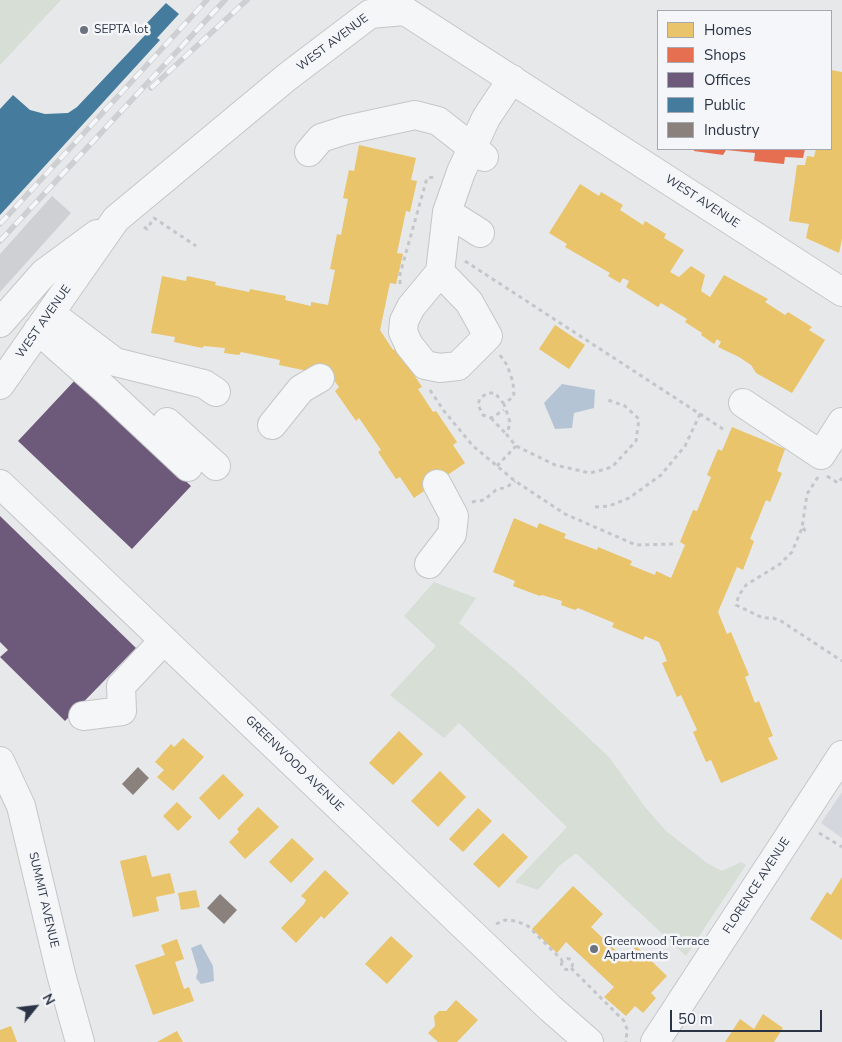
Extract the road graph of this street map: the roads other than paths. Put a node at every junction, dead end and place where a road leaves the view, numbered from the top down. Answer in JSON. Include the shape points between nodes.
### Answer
{"nodes":[{"id":1,"x":512,"y":79,"type":"junction"},
{"id":2,"x":309,"y":152,"type":"dead end"},
{"id":3,"x":478,"y":153,"type":"junction"},
{"id":4,"x":447,"y":212,"type":"junction"},
{"id":5,"x":116,"y":220,"type":"junction"},
{"id":6,"x":480,"y":233,"type":"dead end"},
{"id":7,"x":440,"y":259,"type":"junction"},
{"id":8,"x":842,"y":292,"type":"edge"},
{"id":9,"x":44,"y":321,"type":"junction"},
{"id":10,"x":0,"y":323,"type":"edge"},
{"id":11,"x":320,"y":378,"type":"dead end"},
{"id":12,"x":0,"y":385,"type":"edge"},
{"id":13,"x":107,"y":391,"type":"junction"},
{"id":14,"x":216,"y":392,"type":"dead end"},
{"id":15,"x":743,"y":403,"type":"dead end"},
{"id":16,"x":842,"y":422,"type":"edge"},
{"id":17,"x":272,"y":425,"type":"dead end"},
{"id":18,"x":216,"y":466,"type":"dead end"},
{"id":19,"x":188,"y":467,"type":"dead end"},
{"id":20,"x":0,"y":484,"type":"edge"},
{"id":21,"x":442,"y":492,"type":"road end"},
{"id":22,"x":429,"y":564,"type":"dead end"},
{"id":23,"x":164,"y":640,"type":"junction"},
{"id":24,"x":84,"y":716,"type":"dead end"},
{"id":25,"x":842,"y":755,"type":"edge"},
{"id":26,"x":0,"y":760,"type":"edge"},
{"id":27,"x":80,"y":1042,"type":"edge"},
{"id":28,"x":589,"y":1042,"type":"edge"},
{"id":29,"x":655,"y":1042,"type":"edge"}],
"edges":[{"from":1,"to":3,"type":"street","via":[[486,118]]},
{"from":1,"to":5,"type":"street","name":"WEST AVENUE","via":[[405,11],[370,14],[287,77]]},
{"from":1,"to":8,"type":"street","name":"WEST AVENUE"},
{"from":2,"to":3,"type":"street","via":[[321,138],[414,115],[438,121]]},
{"from":3,"to":4,"type":"street","via":[[460,172]]},
{"from":4,"to":6,"type":"street"},
{"from":4,"to":7,"type":"street"},
{"from":5,"to":9,"type":"street","name":"WEST AVENUE"},
{"from":5,"to":10,"type":"street","via":[[44,273]]},
{"from":7,"to":7,"type":"street","via":[[411,307],[403,332],[425,364],[440,368],[458,366],[488,336]]},
{"from":9,"to":12,"type":"street","name":"WEST AVENUE"},
{"from":9,"to":13,"type":"street"},
{"from":9,"to":14,"type":"street","via":[[115,362],[204,384]]},
{"from":11,"to":17,"type":"street","via":[[301,389]]},
{"from":13,"to":18,"type":"street","via":[[141,401]]},
{"from":13,"to":19,"type":"street"},
{"from":15,"to":16,"type":"street","via":[[822,455]]},
{"from":20,"to":23,"type":"street","name":"GREENWOOD AVENUE"},
{"from":21,"to":22,"type":"street","via":[[454,516],[452,534]]},
{"from":23,"to":24,"type":"street","via":[[121,686],[122,711]]},
{"from":23,"to":28,"type":"street","name":"GREENWOOD AVENUE"},
{"from":25,"to":29,"type":"street","name":"FLORENCE AVENUE","via":[[760,863]]},
{"from":26,"to":27,"type":"street","name":"SUMMIT AVENUE","via":[[21,806]]}]}
